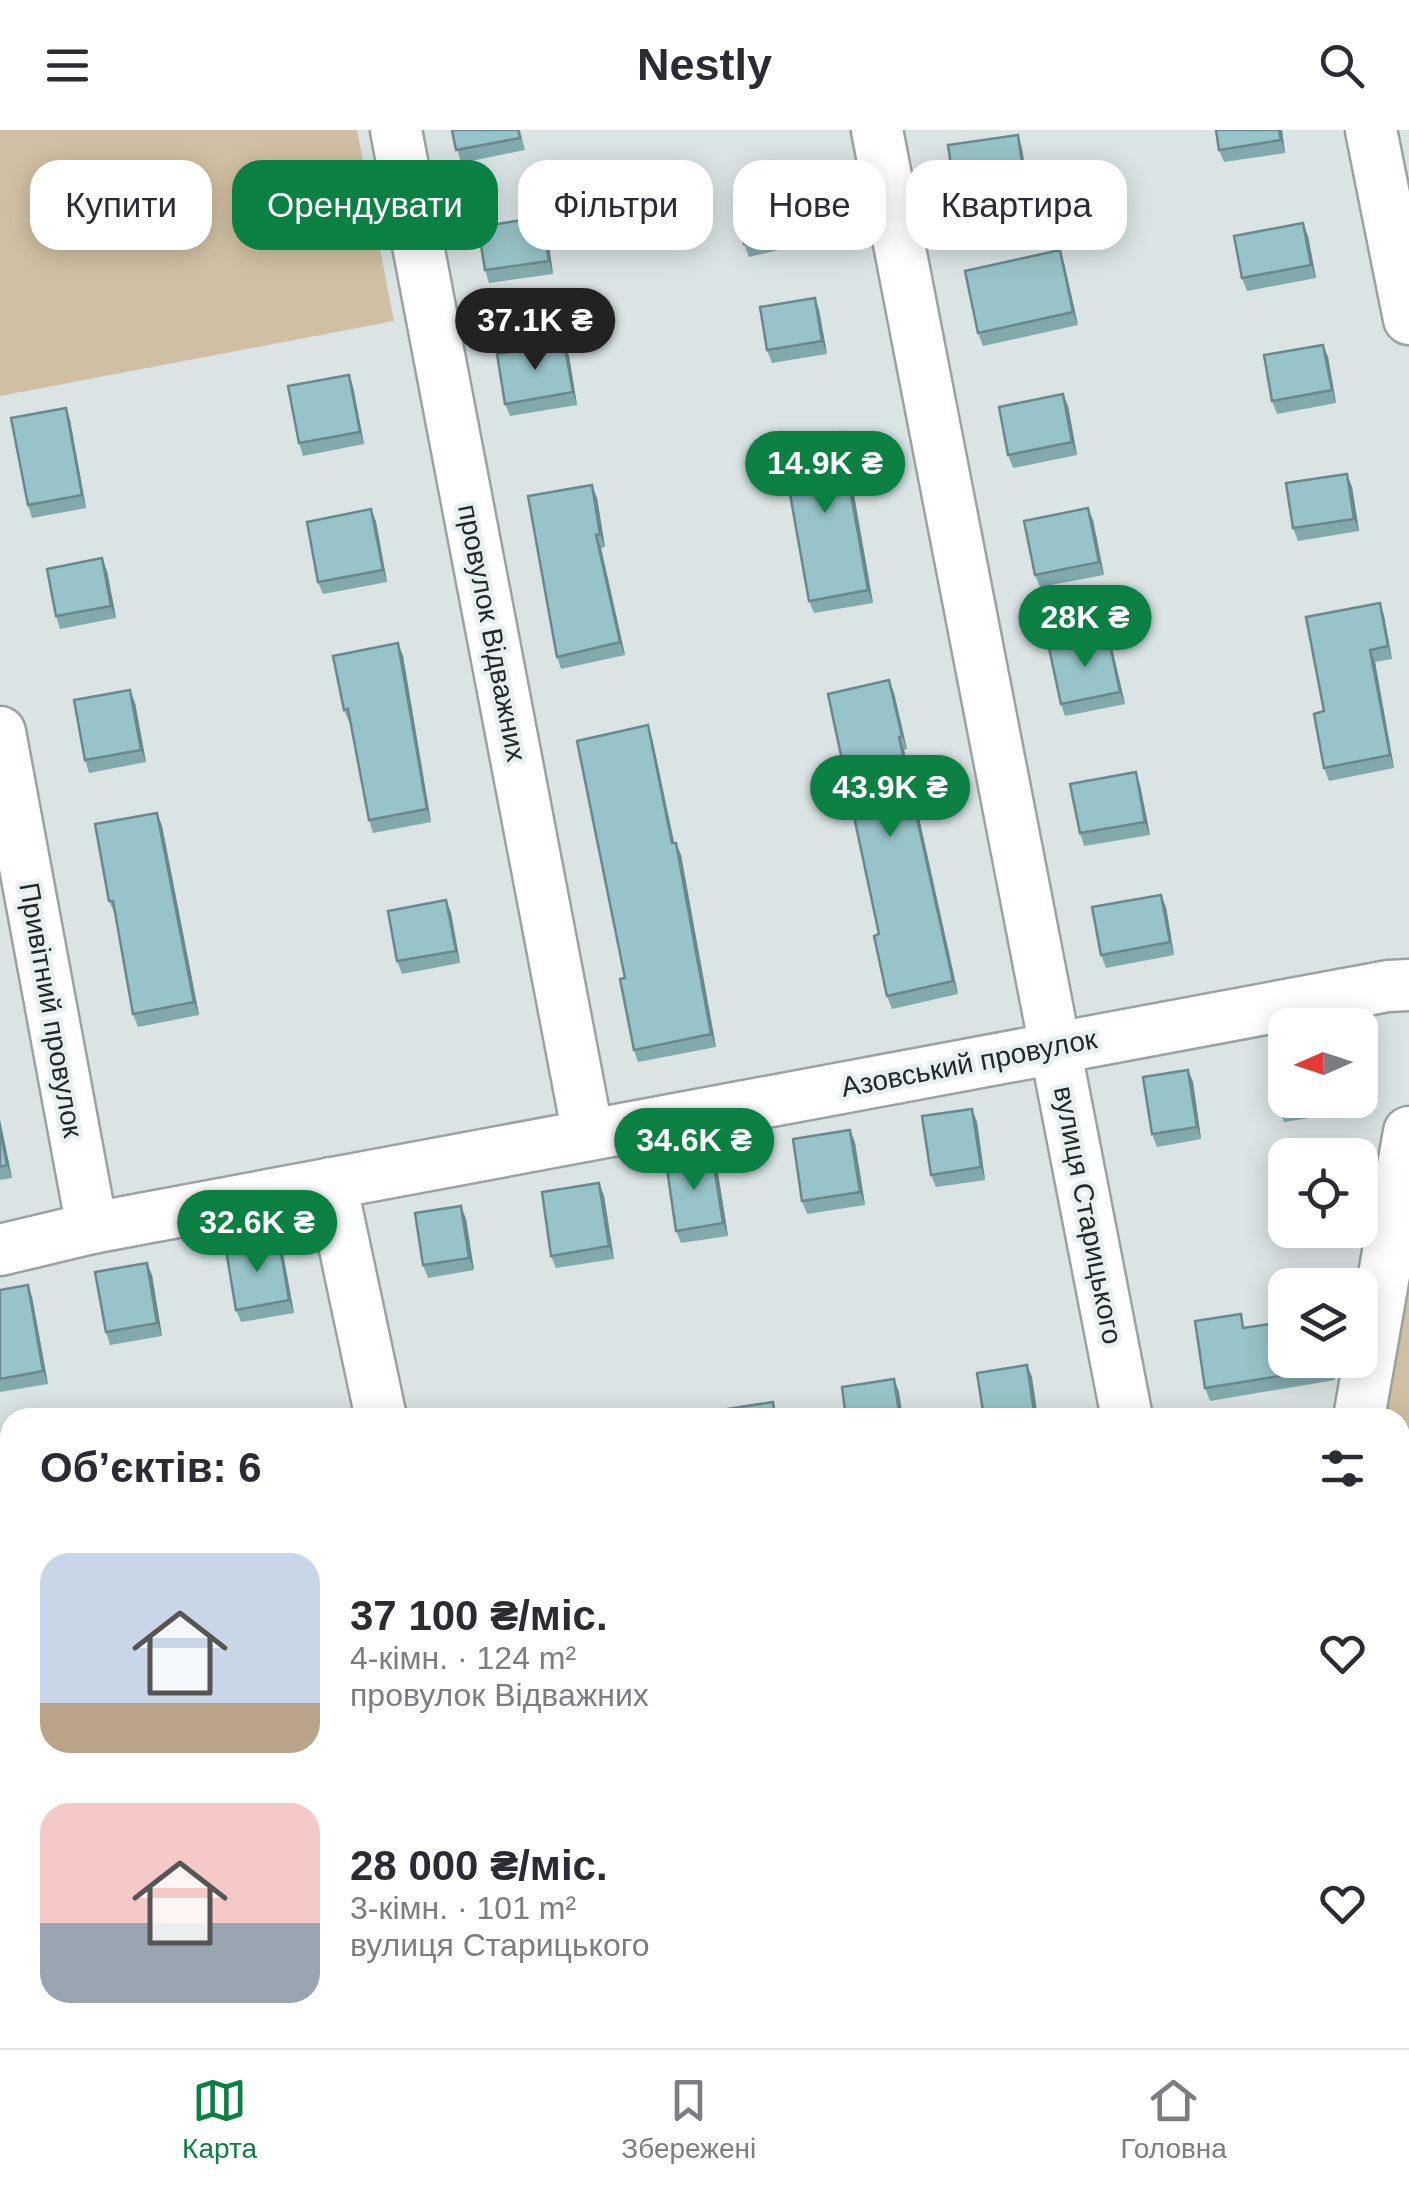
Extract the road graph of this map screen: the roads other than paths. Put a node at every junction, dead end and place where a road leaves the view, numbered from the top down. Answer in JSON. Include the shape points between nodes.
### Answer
{"nodes":[{"id":1,"x":396,"y":130,"type":"edge"},
{"id":2,"x":877,"y":130,"type":"edge"},
{"id":3,"x":1371,"y":130,"type":"edge"},
{"id":4,"x":1409,"y":319,"type":"edge"},
{"id":5,"x":0,"y":732,"type":"edge"},
{"id":6,"x":1409,"y":985,"type":"edge"},
{"id":7,"x":1055,"y":1047,"type":"junction"},
{"id":8,"x":1409,"y":1132,"type":"edge"},
{"id":9,"x":588,"y":1135,"type":"junction"},
{"id":10,"x":331,"y":1183,"type":"junction"},
{"id":11,"x":92,"y":1228,"type":"junction"},
{"id":12,"x":0,"y":1250,"type":"edge"},
{"id":13,"x":379,"y":1408,"type":"edge"},
{"id":14,"x":1125,"y":1408,"type":"edge"},
{"id":15,"x":1361,"y":1408,"type":"edge"}],
"edges":[{"from":1,"to":9,"type":"street","name":"провулок Відважних"},
{"from":2,"to":7,"type":"street","name":"вулиця Старицького"},
{"from":3,"to":4,"type":"street"},
{"from":5,"to":11,"type":"street","name":"Привітний провулок"},
{"from":6,"to":7,"type":"street","name":"Азовський провулок"},
{"from":7,"to":9,"type":"street","name":"Азовський провулок"},
{"from":7,"to":14,"type":"street","name":"вулиця Старицького"},
{"from":8,"to":15,"type":"street"},
{"from":9,"to":10,"type":"street","name":"Азовський провулок"},
{"from":10,"to":11,"type":"street","name":"Азовський провулок"},
{"from":10,"to":13,"type":"street"},
{"from":11,"to":12,"type":"street","name":"Азовський провулок"}]}
